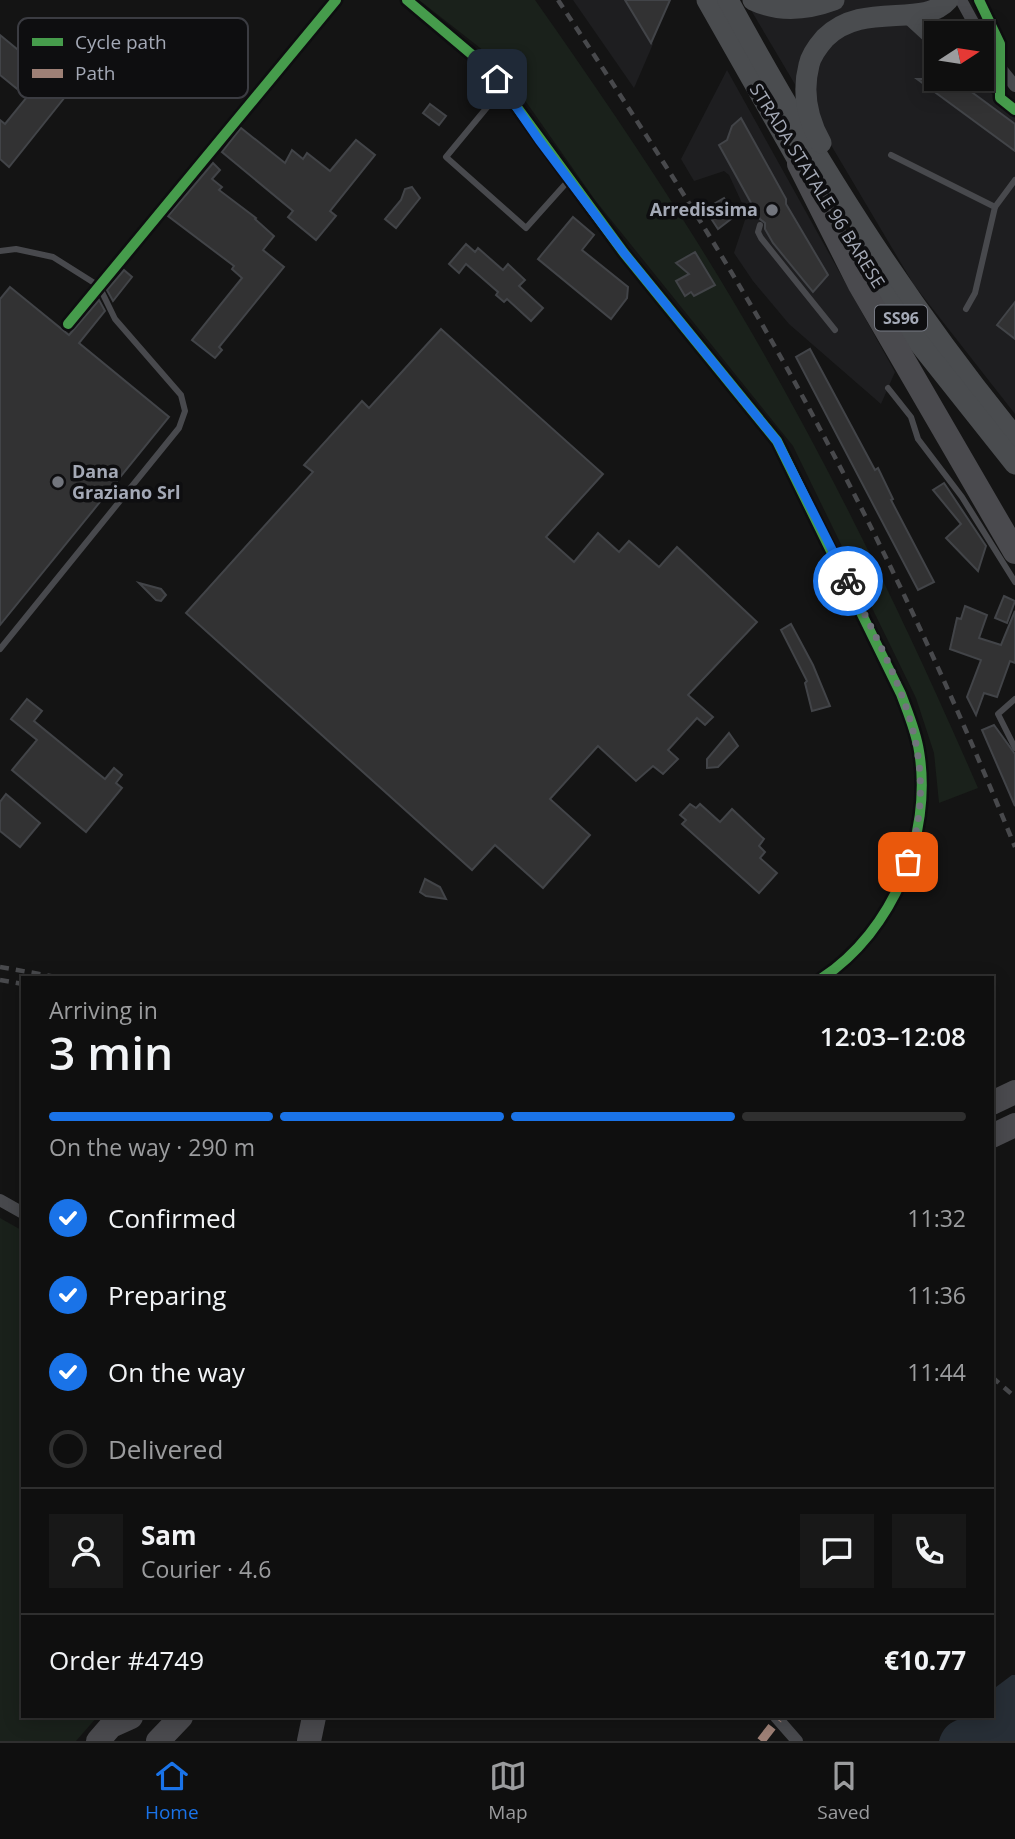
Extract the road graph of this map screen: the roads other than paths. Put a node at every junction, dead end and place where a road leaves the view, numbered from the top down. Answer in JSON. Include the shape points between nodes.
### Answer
{"nodes":[{"id":1,"x":336,"y":0,"type":"edge"},
{"id":2,"x":407,"y":0,"type":"edge"},
{"id":3,"x":707,"y":0,"type":"edge"},
{"id":4,"x":727,"y":0,"type":"edge"},
{"id":5,"x":753,"y":0,"type":"edge"},
{"id":6,"x":834,"y":0,"type":"edge"},
{"id":7,"x":948,"y":0,"type":"edge"},
{"id":8,"x":961,"y":0,"type":"edge"},
{"id":9,"x":911,"y":15,"type":"junction"},
{"id":10,"x":973,"y":21,"type":"edge"},
{"id":11,"x":924,"y":27,"type":"edge"},
{"id":12,"x":994,"y":66,"type":"edge"},
{"id":13,"x":1015,"y":86,"type":"edge"},
{"id":14,"x":503,"y":88,"type":"junction"},
{"id":15,"x":891,"y":155,"type":"dead end"},
{"id":16,"x":799,"y":164,"type":"junction"},
{"id":17,"x":569,"y":180,"type":"junction"},
{"id":18,"x":1015,"y":180,"type":"edge"},
{"id":19,"x":995,"y":208,"type":"junction"},
{"id":20,"x":760,"y":225,"type":"dead end"},
{"id":21,"x":863,"y":233,"type":"junction"},
{"id":22,"x":0,"y":251,"type":"edge"},
{"id":23,"x":99,"y":286,"type":"junction"},
{"id":24,"x":966,"y":309,"type":"dead end"},
{"id":25,"x":68,"y":324,"type":"dead end"},
{"id":26,"x":835,"y":330,"type":"dead end"},
{"id":27,"x":888,"y":388,"type":"dead end"},
{"id":28,"x":920,"y":412,"type":"junction"},
{"id":29,"x":1015,"y":437,"type":"edge"},
{"id":30,"x":1015,"y":464,"type":"edge"},
{"id":31,"x":1015,"y":551,"type":"edge"},
{"id":32,"x":1015,"y":582,"type":"edge"},
{"id":33,"x":0,"y":649,"type":"edge"},
{"id":34,"x":1015,"y":699,"type":"edge"},
{"id":35,"x":1015,"y":748,"type":"edge"},
{"id":36,"x":824,"y":976,"type":"edge"},
{"id":37,"x":1015,"y":1092,"type":"edge"},
{"id":38,"x":994,"y":1102,"type":"edge"},
{"id":39,"x":0,"y":1200,"type":"edge"},
{"id":40,"x":21,"y":1212,"type":"edge"},
{"id":41,"x":129,"y":1718,"type":"edge"},
{"id":42,"x":141,"y":1718,"type":"edge"},
{"id":43,"x":180,"y":1718,"type":"edge"},
{"id":44,"x":314,"y":1718,"type":"edge"},
{"id":45,"x":777,"y":1718,"type":"edge"},
{"id":46,"x":98,"y":1741,"type":"edge"},
{"id":47,"x":121,"y":1741,"type":"edge"},
{"id":48,"x":158,"y":1741,"type":"edge"},
{"id":49,"x":309,"y":1741,"type":"edge"},
{"id":50,"x":797,"y":1741,"type":"edge"}],
"edges":[{"from":1,"to":23,"type":"street"},
{"from":2,"to":14,"type":"street","via":[[482,62]]},
{"from":3,"to":16,"type":"main road","name":"STRADA STATALE 96 BARESE","number":"SS96"},
{"from":4,"to":21,"type":"main road","name":"STRADA STATALE 96 BARESE","number":"SS96"},
{"from":5,"to":6,"type":"main road","via":[[784,10]]},
{"from":7,"to":9,"type":"main road","via":[[931,11]]},
{"from":8,"to":10,"type":"street"},
{"from":9,"to":11,"type":"main road"},
{"from":9,"to":21,"type":"main road","via":[[875,14],[835,27],[810,58],[805,78],[805,97],[816,133]]},
{"from":12,"to":13,"type":"street"},
{"from":14,"to":17,"type":"street"},
{"from":14,"to":17,"type":"lane","via":[[446,157],[526,228]]},
{"from":15,"to":19,"type":"lane"},
{"from":16,"to":28,"type":"highway"},
{"from":16,"to":30,"type":"main road","name":"STRADA STATALE 96 BARESE","number":"SS96","via":[[907,328]]},
{"from":17,"to":36,"type":"street","via":[[777,441],[877,639],[912,724],[921,786],[919,823],[908,862],[879,921],[852,954]]},
{"from":18,"to":19,"type":"lane"},
{"from":19,"to":24,"type":"lane","via":[[975,293]]},
{"from":20,"to":26,"type":"lane","via":[[761,239]]},
{"from":21,"to":29,"type":"main road","name":"STRADA STATALE 96 BARESE","number":"SS96"},
{"from":22,"to":23,"type":"lane","via":[[16,249],[53,257]]},
{"from":23,"to":25,"type":"street"},
{"from":23,"to":33,"type":"lane","via":[[115,319],[181,395],[185,411],[179,428]]},
{"from":27,"to":28,"type":"lane"},
{"from":28,"to":31,"type":"highway"},
{"from":28,"to":32,"type":"lane","via":[[918,439],[962,497]]},
{"from":34,"to":35,"type":"lane","via":[[998,714]]},
{"from":37,"to":38,"type":"highway"},
{"from":39,"to":40,"type":"street"},
{"from":41,"to":46,"type":"highway","via":[[111,1726]]},
{"from":42,"to":47,"type":"highway"},
{"from":43,"to":48,"type":"highway"},
{"from":44,"to":49,"type":"highway"},
{"from":45,"to":50,"type":"street"}]}
